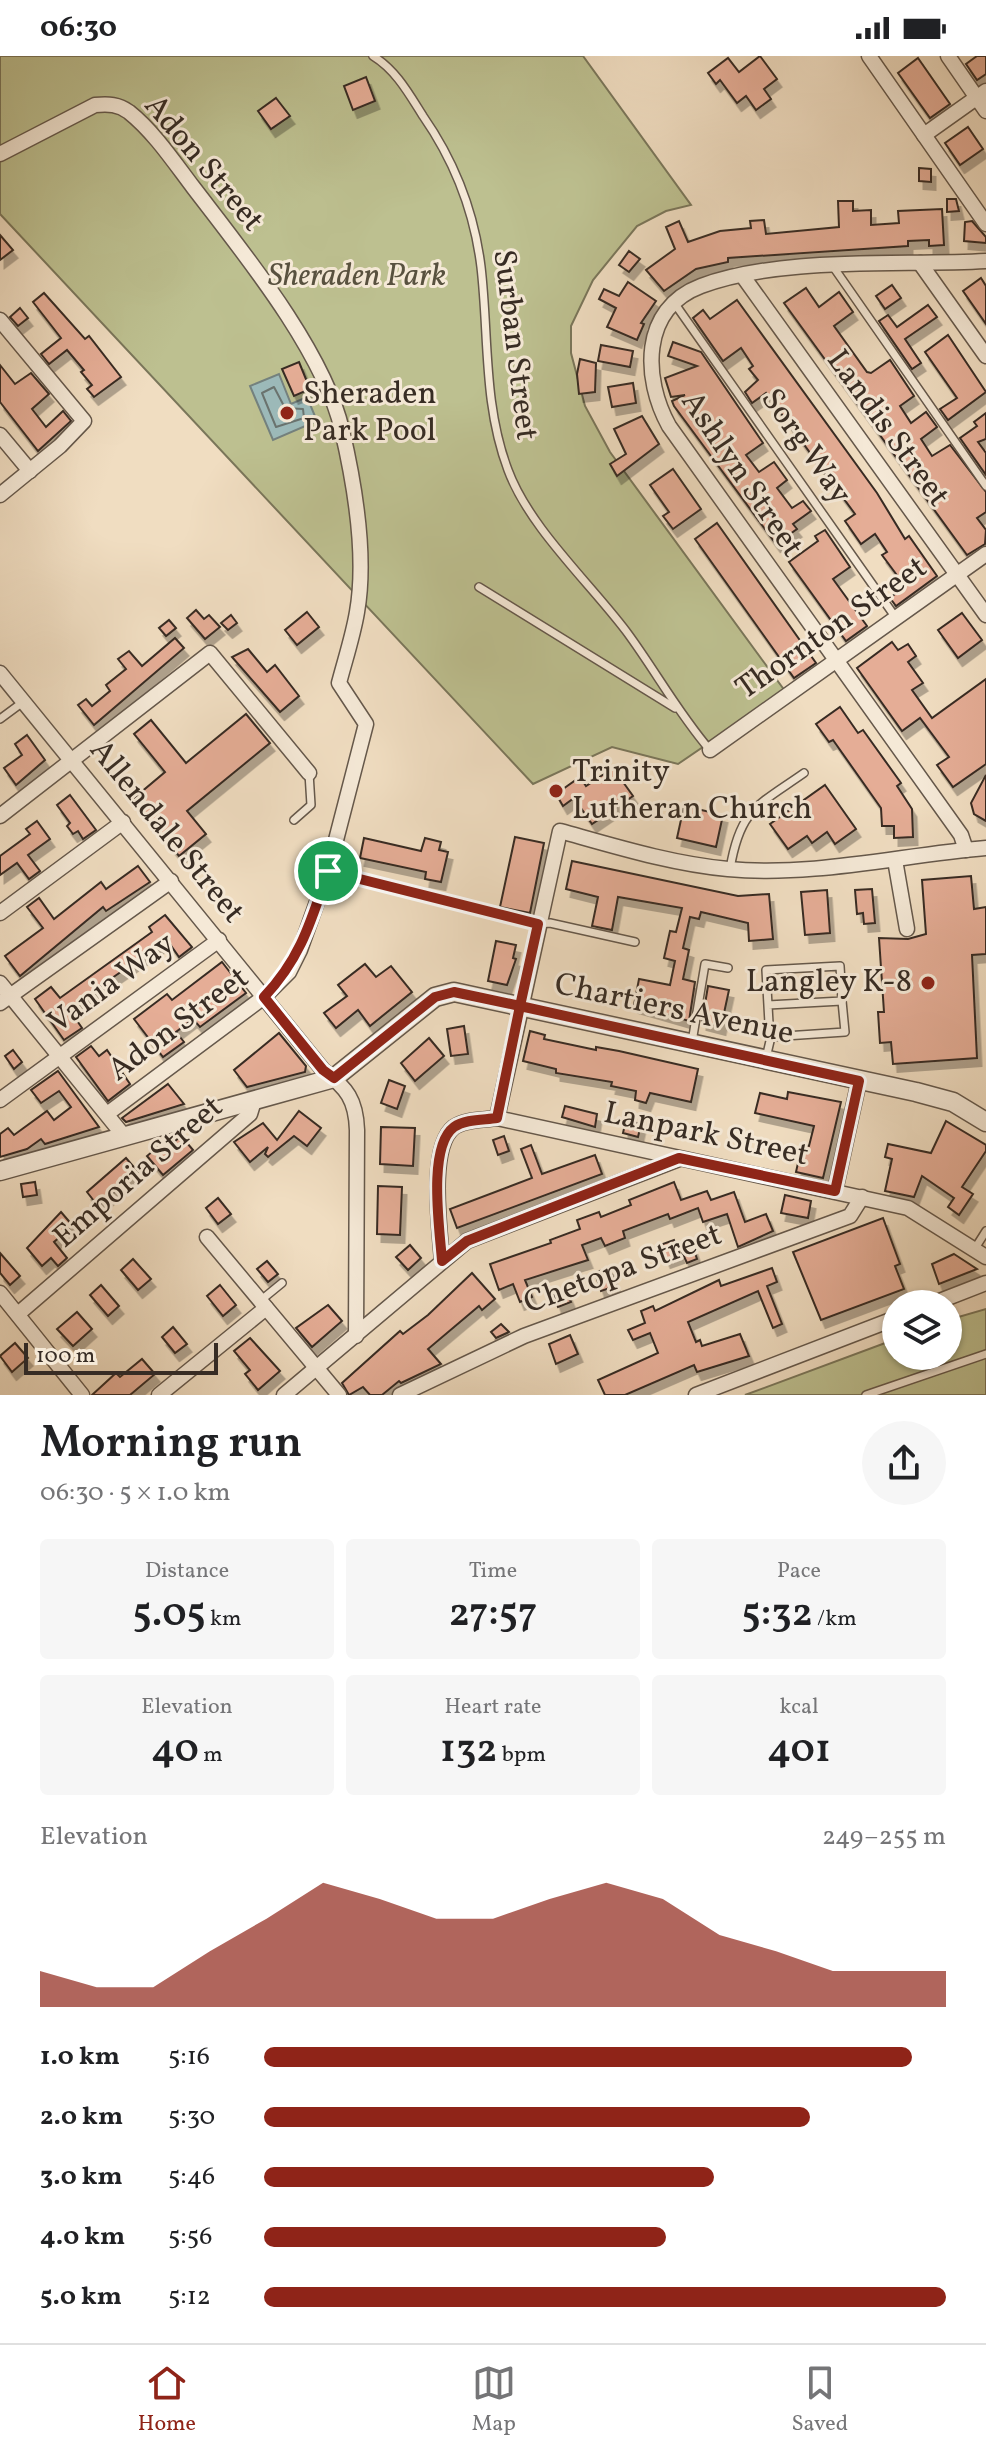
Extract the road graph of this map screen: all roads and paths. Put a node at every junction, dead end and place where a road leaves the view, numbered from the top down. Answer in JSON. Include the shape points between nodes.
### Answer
{"nodes":[{"id":1,"x":373,"y":56,"type":"edge"},
{"id":2,"x":869,"y":56,"type":"edge"},
{"id":3,"x":948,"y":56,"type":"edge"},
{"id":4,"x":981,"y":94,"type":"edge"},
{"id":5,"x":986,"y":111,"type":"edge"},
{"id":6,"x":924,"y":135,"type":"junction"},
{"id":7,"x":0,"y":154,"type":"edge"},
{"id":8,"x":986,"y":224,"type":"edge"},
{"id":9,"x":986,"y":261,"type":"edge"},
{"id":10,"x":920,"y":263,"type":"junction"},
{"id":11,"x":832,"y":265,"type":"junction"},
{"id":12,"x":742,"y":275,"type":"junction"},
{"id":13,"x":675,"y":304,"type":"junction"},
{"id":14,"x":0,"y":320,"type":"edge"},
{"id":15,"x":986,"y":356,"type":"edge"},
{"id":16,"x":0,"y":435,"type":"edge"},
{"id":17,"x":30,"y":471,"type":"junction"},
{"id":18,"x":986,"y":486,"type":"edge"},
{"id":19,"x":0,"y":495,"type":"edge"},
{"id":20,"x":986,"y":554,"type":"edge"},
{"id":21,"x":957,"y":575,"type":"junction"},
{"id":22,"x":479,"y":587,"type":"dead end"},
{"id":23,"x":986,"y":615,"type":"edge"},
{"id":24,"x":896,"y":618,"type":"junction"},
{"id":25,"x":837,"y":661,"type":"junction"},
{"id":26,"x":0,"y":673,"type":"edge"},
{"id":27,"x":23,"y":702,"type":"junction"},
{"id":28,"x":680,"y":711,"type":"junction"},
{"id":29,"x":0,"y":719,"type":"edge"},
{"id":30,"x":710,"y":750,"type":"joint"},
{"id":31,"x":73,"y":762,"type":"junction"},
{"id":32,"x":309,"y":773,"type":"joint"},
{"id":33,"x":804,"y":773,"type":"dead end"},
{"id":34,"x":0,"y":816,"type":"edge"},
{"id":35,"x":294,"y":820,"type":"dead end"},
{"id":36,"x":123,"y":822,"type":"junction"},
{"id":37,"x":986,"y":848,"type":"edge"},
{"id":38,"x":966,"y":850,"type":"junction"},
{"id":39,"x":895,"y":860,"type":"junction"},
{"id":40,"x":730,"y":869,"type":"junction"},
{"id":41,"x":328,"y":871,"type":"junction"},
{"id":42,"x":171,"y":881,"type":"junction"},
{"id":43,"x":0,"y":913,"type":"edge"},
{"id":44,"x":538,"y":924,"type":"junction"},
{"id":45,"x":907,"y":929,"type":"dead end"},
{"id":46,"x":219,"y":940,"type":"junction"},
{"id":47,"x":635,"y":942,"type":"dead end"},
{"id":48,"x":728,"y":968,"type":"dead end"},
{"id":49,"x":0,"y":983,"type":"edge"},
{"id":50,"x":264,"y":997,"type":"junction"},
{"id":51,"x":5,"y":999,"type":"edge"},
{"id":52,"x":842,"y":1001,"type":"junction"},
{"id":53,"x":768,"y":1005,"type":"junction"},
{"id":54,"x":520,"y":1006,"type":"junction"},
{"id":55,"x":770,"y":1037,"type":"junction"},
{"id":56,"x":691,"y":1044,"type":"junction"},
{"id":57,"x":59,"y":1057,"type":"junction"},
{"id":58,"x":766,"y":1060,"type":"junction"},
{"id":59,"x":334,"y":1078,"type":"junction"},
{"id":60,"x":859,"y":1081,"type":"junction"},
{"id":61,"x":0,"y":1100,"type":"edge"},
{"id":62,"x":254,"y":1101,"type":"junction"},
{"id":63,"x":107,"y":1114,"type":"junction"},
{"id":64,"x":497,"y":1118,"type":"junction"},
{"id":65,"x":986,"y":1122,"type":"edge"},
{"id":66,"x":124,"y":1136,"type":"junction"},
{"id":67,"x":679,"y":1158,"type":"junction"},
{"id":68,"x":0,"y":1171,"type":"edge"},
{"id":69,"x":835,"y":1191,"type":"junction"},
{"id":70,"x":862,"y":1197,"type":"junction"},
{"id":71,"x":986,"y":1231,"type":"edge"},
{"id":72,"x":207,"y":1237,"type":"dead end"},
{"id":73,"x":980,"y":1254,"type":"edge"},
{"id":74,"x":442,"y":1261,"type":"junction"},
{"id":75,"x":282,"y":1283,"type":"dead end"},
{"id":76,"x":986,"y":1283,"type":"edge"},
{"id":77,"x":962,"y":1292,"type":"edge"},
{"id":78,"x":0,"y":1293,"type":"edge"},
{"id":79,"x":263,"y":1304,"type":"junction"},
{"id":80,"x":18,"y":1314,"type":"junction"},
{"id":81,"x":882,"y":1323,"type":"edge"},
{"id":82,"x":356,"y":1336,"type":"junction"},
{"id":83,"x":986,"y":1354,"type":"edge"},
{"id":84,"x":316,"y":1368,"type":"junction"},
{"id":85,"x":82,"y":1395,"type":"edge"},
{"id":86,"x":159,"y":1395,"type":"edge"},
{"id":87,"x":284,"y":1395,"type":"edge"},
{"id":88,"x":339,"y":1395,"type":"edge"},
{"id":89,"x":400,"y":1395,"type":"edge"},
{"id":90,"x":696,"y":1395,"type":"edge"},
{"id":91,"x":866,"y":1395,"type":"edge"}],
"edges":[{"from":1,"to":28,"type":"lane","name":"Surban Street","via":[[388,65],[435,133],[456,169],[472,216],[494,425],[508,472],[526,506],[627,633]]},
{"from":2,"to":6,"type":"street"},
{"from":3,"to":4,"type":"street"},
{"from":4,"to":5,"type":"street"},
{"from":4,"to":6,"type":"street"},
{"from":6,"to":8,"type":"street"},
{"from":7,"to":41,"type":"street","name":"Adon Street","via":[[95,105],[113,103],[129,112],[231,236],[317,369],[341,427],[359,558],[358,611],[339,683],[366,724]]},
{"from":9,"to":10,"type":"street","name":"Ashlyn Street"},
{"from":10,"to":11,"type":"street","name":"Ashlyn Street"},
{"from":10,"to":15,"type":"street"},
{"from":11,"to":12,"type":"street","name":"Ashlyn Street"},
{"from":11,"to":18,"type":"lane"},
{"from":12,"to":13,"type":"street","name":"Ashlyn Street","via":[[700,286]]},
{"from":12,"to":21,"type":"street","name":"Landis Street"},
{"from":13,"to":24,"type":"lane","name":"Sorg Way"},
{"from":13,"to":25,"type":"street","name":"Ashlyn Street","via":[[652,346],[649,373],[654,398]]},
{"from":14,"to":17,"type":"street","via":[[84,421]]},
{"from":16,"to":17,"type":"street"},
{"from":17,"to":19,"type":"street"},
{"from":20,"to":21,"type":"street","name":"Thornton Street"},
{"from":21,"to":23,"type":"street","name":"Landis Street"},
{"from":21,"to":24,"type":"street","name":"Thornton Street"},
{"from":22,"to":28,"type":"lane"},
{"from":24,"to":25,"type":"street","name":"Thornton Street"},
{"from":25,"to":30,"type":"street","name":"Thornton Street"},
{"from":25,"to":38,"type":"street","name":"Ashlyn Street","via":[[961,835]]},
{"from":26,"to":27,"type":"street","name":"Allendale Street"},
{"from":27,"to":29,"type":"lane"},
{"from":27,"to":31,"type":"street","name":"Allendale Street"},
{"from":28,"to":30,"type":"lane","name":"Surban Street"},
{"from":31,"to":32,"type":"street","via":[[210,653]]},
{"from":31,"to":34,"type":"street"},
{"from":31,"to":36,"type":"street","name":"Allendale Street"},
{"from":32,"to":35,"type":"lane","via":[[311,805]]},
{"from":33,"to":40,"type":"lane","via":[[741,823]]},
{"from":36,"to":42,"type":"street","name":"Allendale Street"},
{"from":36,"to":43,"type":"street"},
{"from":37,"to":38,"type":"street"},
{"from":38,"to":39,"type":"street"},
{"from":39,"to":40,"type":"street"},
{"from":39,"to":45,"type":"street"},
{"from":40,"to":44,"type":"street","via":[[560,831]]},
{"from":41,"to":44,"type":"lane"},
{"from":41,"to":50,"type":"street","name":"Adon Street","via":[[289,972]]},
{"from":42,"to":46,"type":"street","name":"Allendale Street"},
{"from":42,"to":51,"type":"street"},
{"from":44,"to":47,"type":"lane"},
{"from":44,"to":54,"type":"street"},
{"from":46,"to":50,"type":"street","name":"Allendale Street"},
{"from":46,"to":57,"type":"street","name":"Vania Way"},
{"from":48,"to":56,"type":"lane","via":[[705,964]]},
{"from":49,"to":51,"type":"street"},
{"from":50,"to":59,"type":"street","name":"Allendale Street"},
{"from":50,"to":63,"type":"street","name":"Adon Street"},
{"from":51,"to":57,"type":"street"},
{"from":52,"to":53,"type":"lane"},
{"from":52,"to":53,"type":"lane","via":[[840,966],[766,970]]},
{"from":52,"to":55,"type":"lane","via":[[845,1032]]},
{"from":53,"to":55,"type":"lane"},
{"from":54,"to":56,"type":"street","name":"Chartiers Avenue"},
{"from":54,"to":59,"type":"street","name":"Chartiers Avenue","via":[[454,992],[435,997]]},
{"from":54,"to":64,"type":"street"},
{"from":55,"to":58,"type":"lane"},
{"from":56,"to":58,"type":"street","name":"Chartiers Avenue"},
{"from":57,"to":61,"type":"street","name":"Vania Way"},
{"from":57,"to":63,"type":"street"},
{"from":58,"to":60,"type":"street","name":"Chartiers Avenue"},
{"from":59,"to":62,"type":"street","name":"Chartiers Avenue"},
{"from":59,"to":82,"type":"street","name":"Allendale Street","via":[[347,1087],[356,1110]]},
{"from":60,"to":65,"type":"street","name":"Chartiers Avenue","via":[[953,1102]]},
{"from":60,"to":69,"type":"street"},
{"from":62,"to":66,"type":"street","name":"Chartiers Avenue"},
{"from":62,"to":80,"type":"street","name":"Emporia Street","via":[[250,1114]]},
{"from":63,"to":66,"type":"street"},
{"from":64,"to":67,"type":"street","name":"Lanpark Street"},
{"from":64,"to":74,"type":"street","via":[[456,1125],[446,1134],[438,1163]]},
{"from":66,"to":68,"type":"street","name":"Chartiers Avenue"},
{"from":67,"to":69,"type":"street","name":"Lanpark Street"},
{"from":67,"to":74,"type":"street","via":[[467,1241]]},
{"from":69,"to":70,"type":"street","name":"Lanpark Street"},
{"from":70,"to":73,"type":"street","name":"Lanpark Street","via":[[908,1208]]},
{"from":70,"to":89,"type":"street","name":"Chetopa Street","via":[[850,1216],[524,1336]]},
{"from":71,"to":73,"type":"lane"},
{"from":72,"to":79,"type":"street"},
{"from":74,"to":82,"type":"street"},
{"from":75,"to":79,"type":"lane"},
{"from":76,"to":77,"type":"street"},
{"from":78,"to":80,"type":"street"},
{"from":79,"to":84,"type":"street"},
{"from":79,"to":86,"type":"street"},
{"from":80,"to":85,"type":"street"},
{"from":81,"to":90,"type":"street"},
{"from":82,"to":84,"type":"street"},
{"from":83,"to":91,"type":"lane"},
{"from":84,"to":87,"type":"street"},
{"from":84,"to":88,"type":"street"}]}
